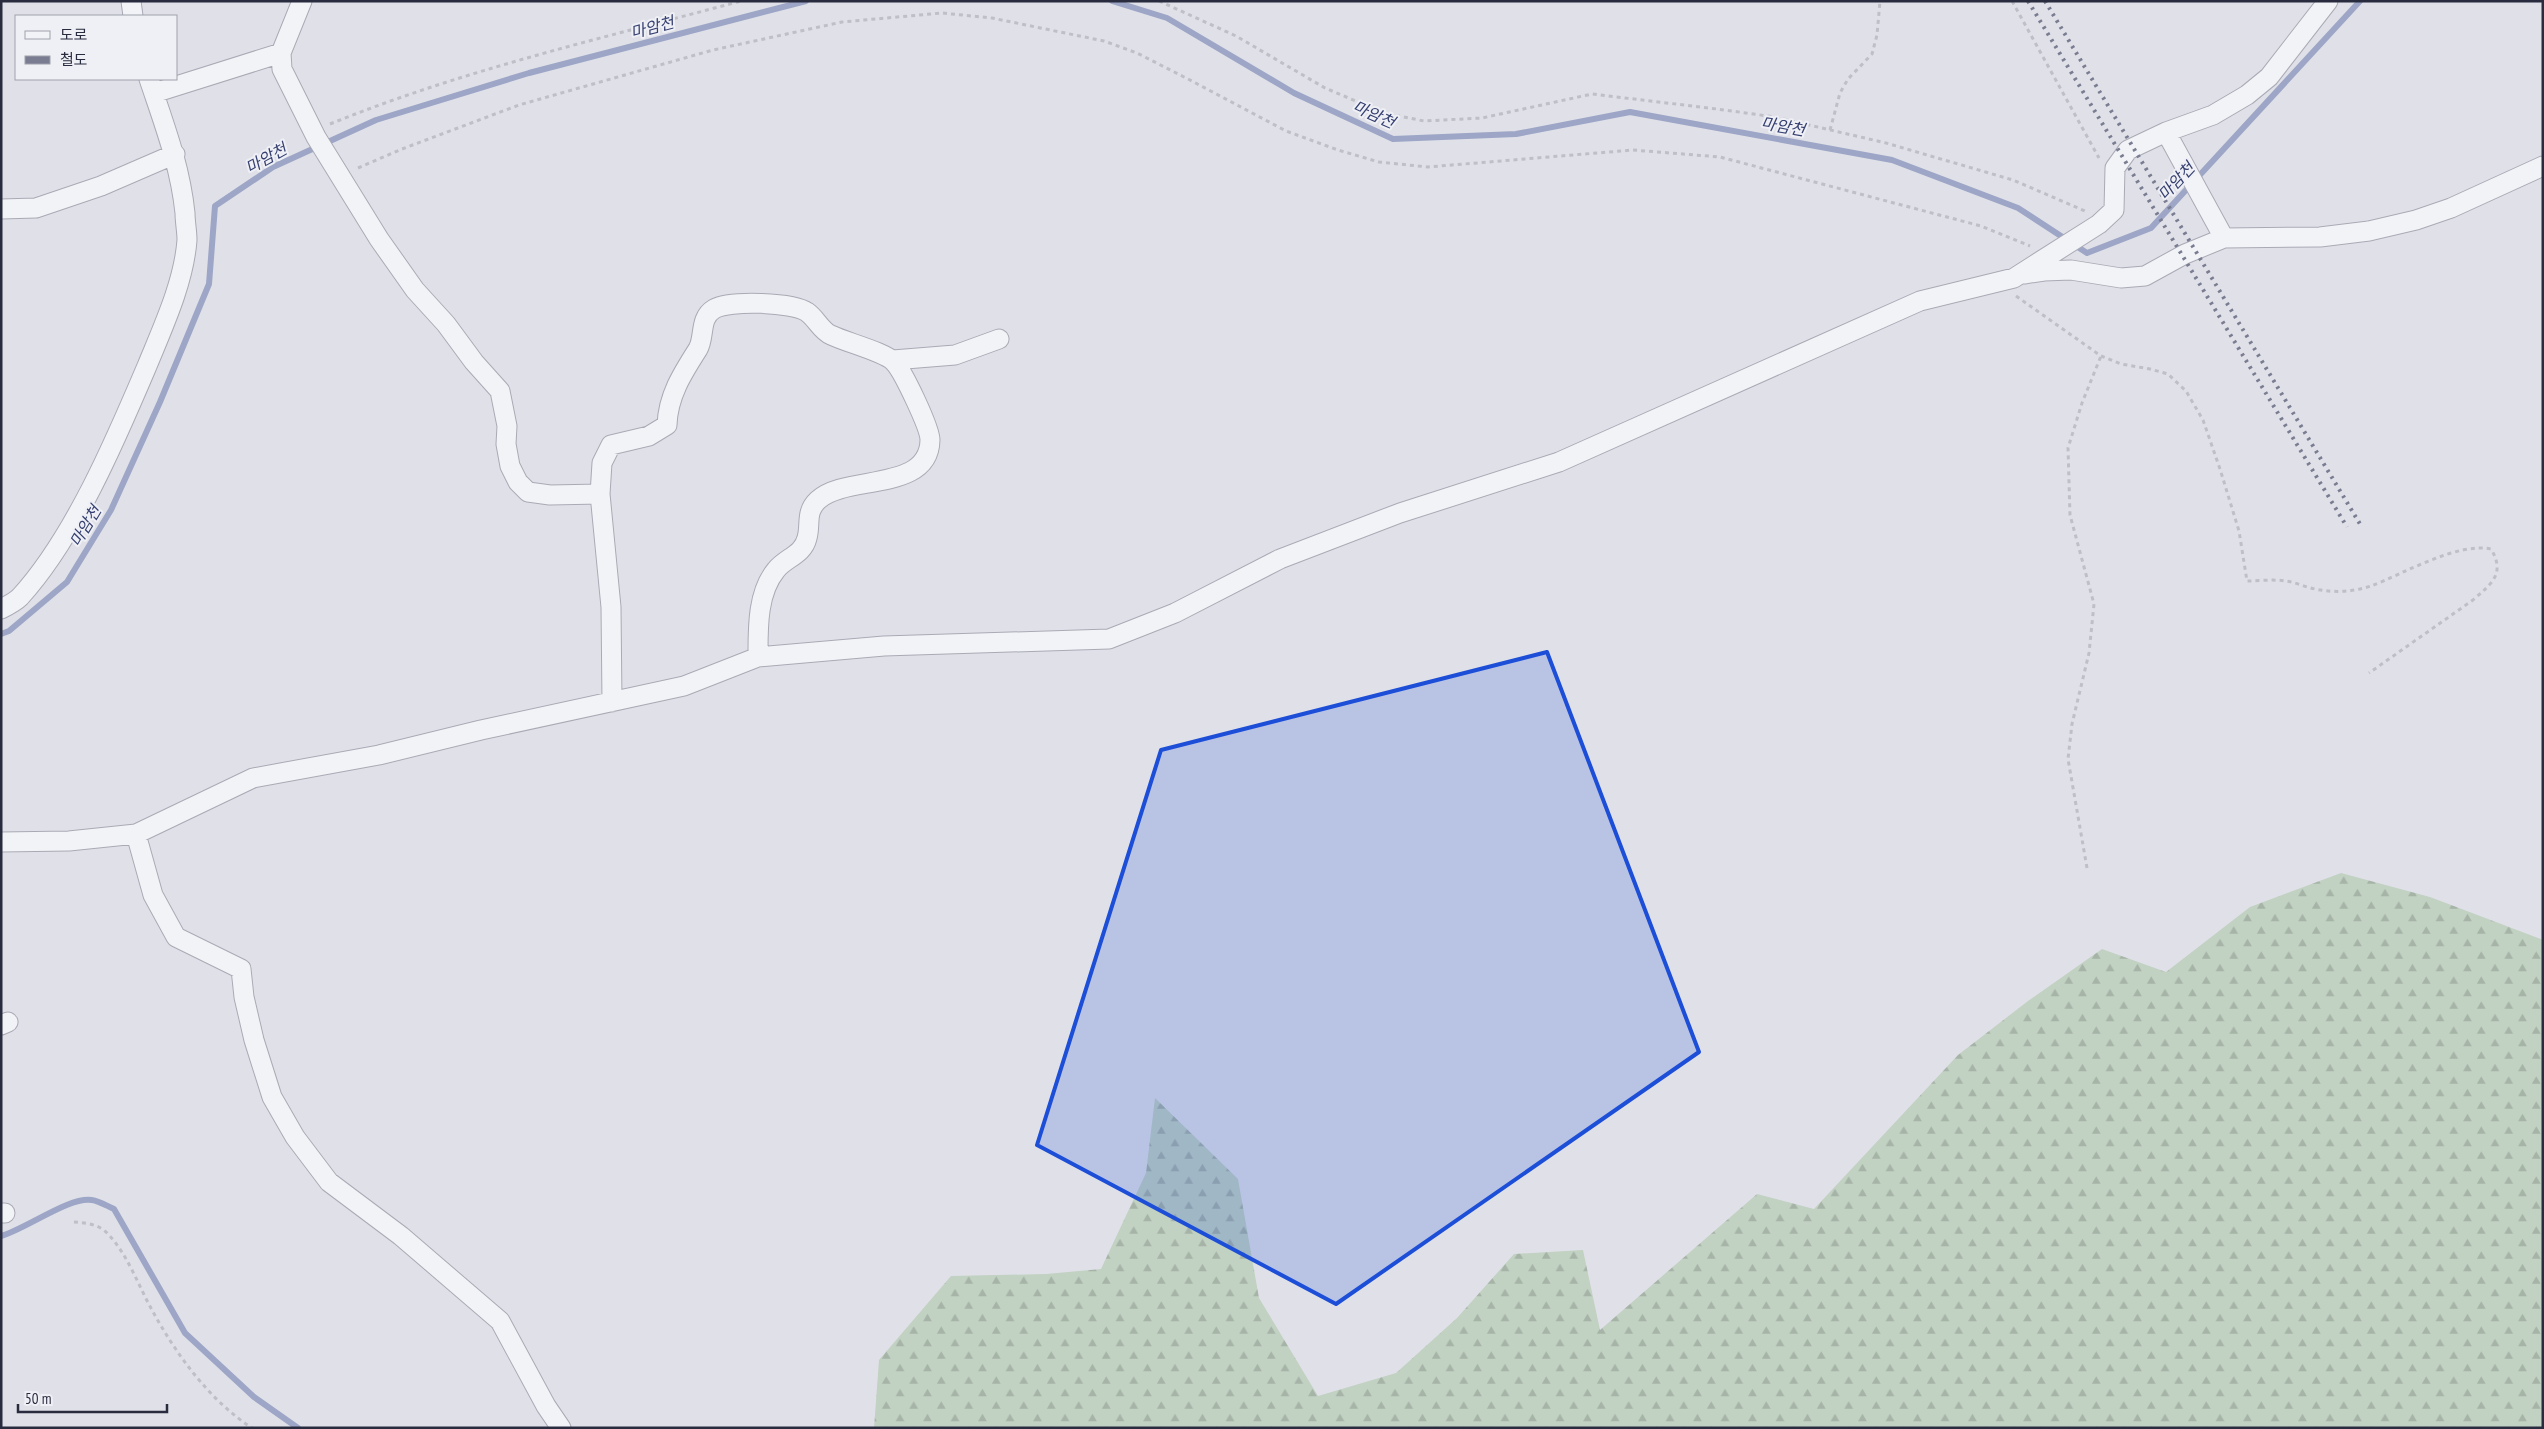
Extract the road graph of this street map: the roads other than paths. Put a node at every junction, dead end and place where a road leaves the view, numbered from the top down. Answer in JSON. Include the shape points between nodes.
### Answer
{"nodes":[{"id":1,"x":130,"y":1,"type":"edge"},
{"id":2,"x":302,"y":1,"type":"edge"},
{"id":3,"x":2328,"y":1,"type":"edge"},
{"id":4,"x":133,"y":15,"type":"edge"},
{"id":5,"x":282,"y":53,"type":"junction"},
{"id":6,"x":178,"y":79,"type":"edge"},
{"id":7,"x":175,"y":80,"type":"edge"},
{"id":8,"x":151,"y":86,"type":"edge"},
{"id":9,"x":2166,"y":132,"type":"junction"},
{"id":10,"x":175,"y":154,"type":"junction"},
{"id":11,"x":2543,"y":166,"type":"edge"},
{"id":12,"x":1,"y":209,"type":"edge"},
{"id":13,"x":2224,"y":238,"type":"junction"},
{"id":14,"x":2014,"y":278,"type":"junction"},
{"id":15,"x":999,"y":339,"type":"dead end"},
{"id":16,"x":893,"y":360,"type":"junction"},
{"id":17,"x":600,"y":494,"type":"junction"},
{"id":18,"x":1,"y":609,"type":"edge"},
{"id":19,"x":758,"y":657,"type":"junction"},
{"id":20,"x":612,"y":702,"type":"junction"},
{"id":21,"x":136,"y":834,"type":"junction"},
{"id":22,"x":1,"y":842,"type":"edge"},
{"id":23,"x":561,"y":1428,"type":"edge"}],
"edges":[{"from":1,"to":4,"type":"street"},
{"from":2,"to":5,"type":"street"},
{"from":3,"to":9,"type":"street","via":[[2269,77],[2248,95],[2213,115]]},
{"from":5,"to":6,"type":"street"},
{"from":5,"to":17,"type":"street","via":[[282,69],[315,134],[379,239],[415,290],[500,391],[507,426],[508,459],[518,482],[528,492],[539,494]]},
{"from":7,"to":8,"type":"street"},
{"from":8,"to":10,"type":"street"},
{"from":9,"to":13,"type":"street"},
{"from":9,"to":14,"type":"street","via":[[2128,150],[2115,168],[2114,210],[2101,222]]},
{"from":10,"to":12,"type":"street","via":[[101,186],[36,208]]},
{"from":10,"to":18,"type":"street","via":[[182,183],[187,240],[180,276],[161,332],[127,413],[86,496],[54,550],[19,598]]},
{"from":11,"to":13,"type":"street","via":[[2451,208],[2369,231],[2320,237]]},
{"from":13,"to":14,"type":"street","via":[[2145,276],[2122,278],[2071,270],[2044,271]]},
{"from":14,"to":19,"type":"street","via":[[1920,301],[1559,462],[1400,513],[1280,559],[1175,613],[1109,639],[884,646]]},
{"from":15,"to":16,"type":"street","via":[[955,355]]},
{"from":16,"to":17,"type":"street","via":[[829,334],[806,311],[754,304],[733,304],[713,309],[704,322],[701,344],[678,381],[667,425],[649,436],[611,445],[602,463]]},
{"from":16,"to":19,"type":"street","via":[[913,395],[930,439],[926,454],[917,467],[900,478],[858,484],[818,500],[808,516],[807,538],[798,554],[776,569],[765,593],[759,617]]},
{"from":17,"to":20,"type":"street","via":[[611,607]]},
{"from":19,"to":20,"type":"street","via":[[684,686]]},
{"from":20,"to":21,"type":"street","via":[[380,755],[253,778]]},
{"from":21,"to":22,"type":"street","via":[[69,841]]},
{"from":21,"to":23,"type":"street","via":[[153,894],[176,937],[241,969],[252,1032],[272,1097],[295,1137],[329,1182],[401,1236],[500,1321]]}]}
